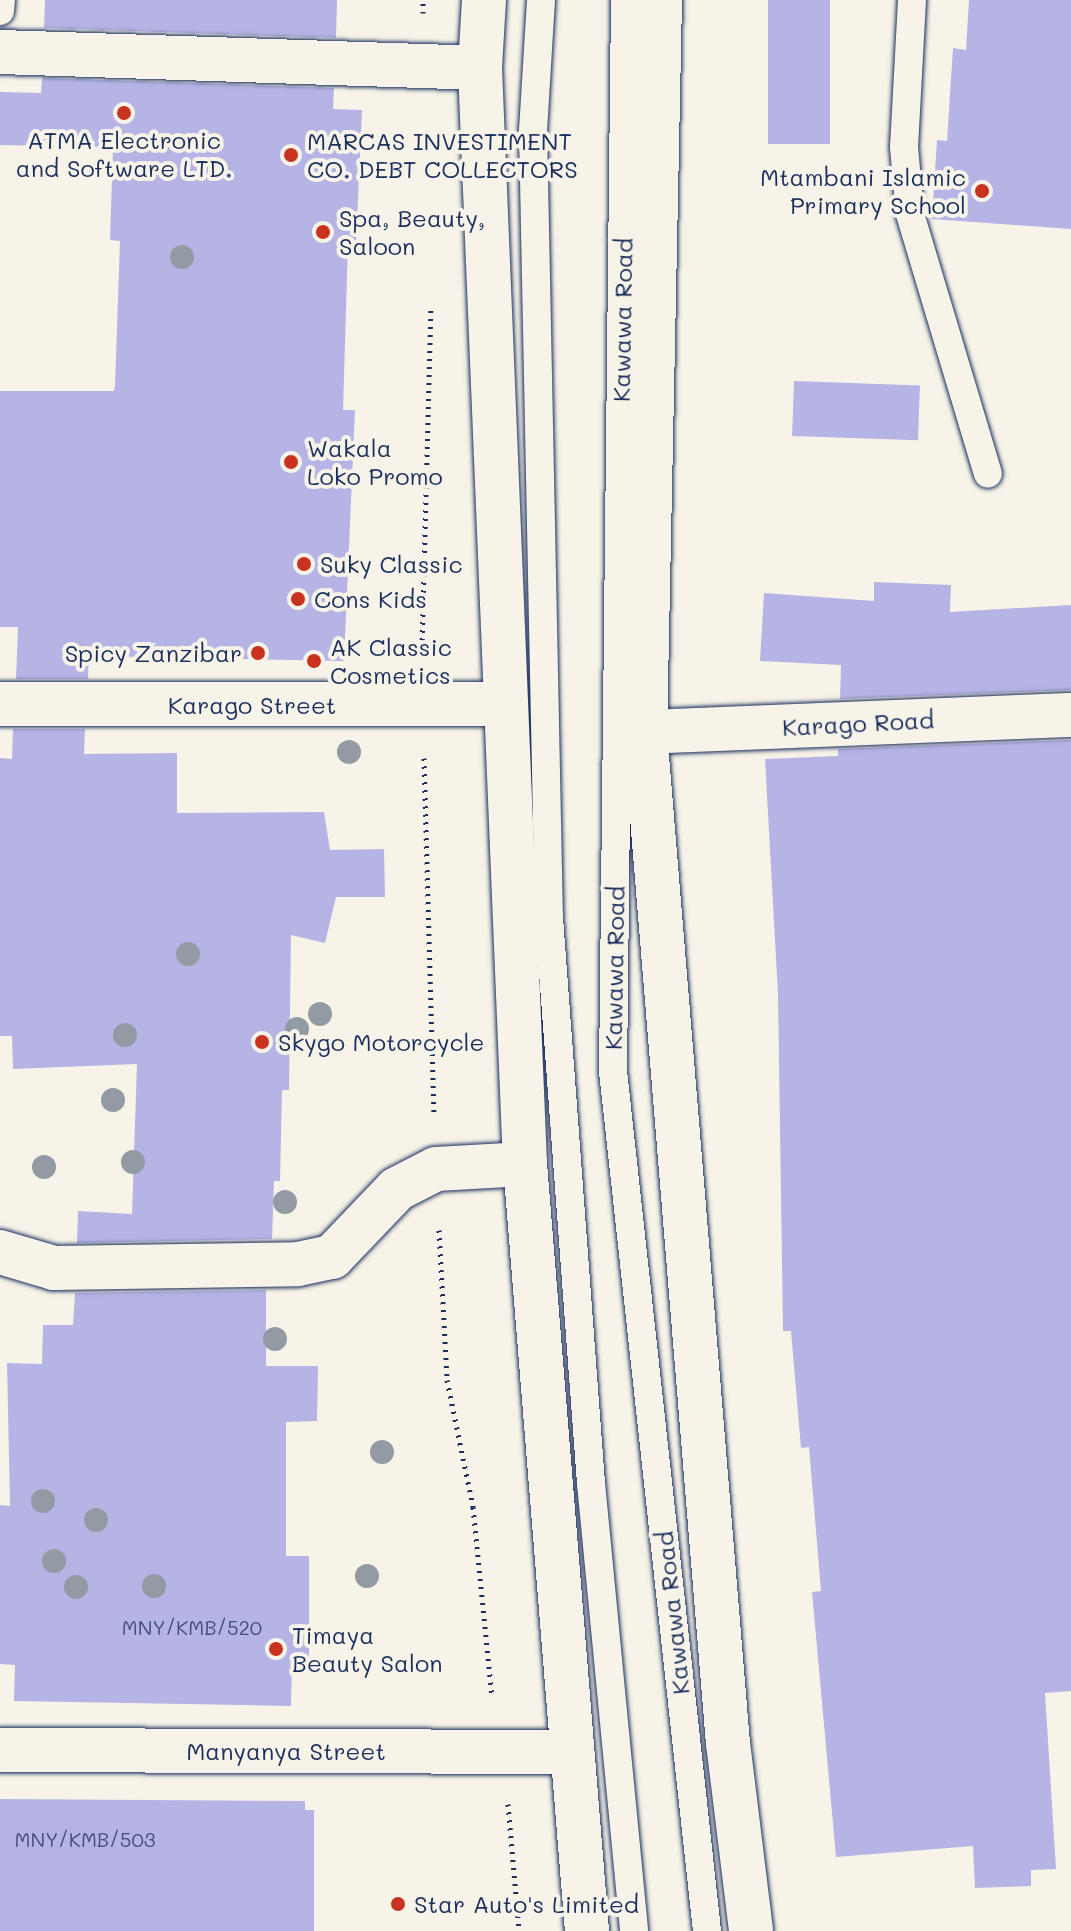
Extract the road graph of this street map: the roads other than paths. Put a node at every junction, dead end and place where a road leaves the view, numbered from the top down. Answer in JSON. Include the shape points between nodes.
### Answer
{"nodes":[{"id":1,"x":1,"y":0,"type":"edge"},
{"id":2,"x":484,"y":0,"type":"edge"},
{"id":3,"x":541,"y":0,"type":"edge"},
{"id":4,"x":625,"y":0,"type":"edge"},
{"id":5,"x":660,"y":0,"type":"edge"},
{"id":6,"x":912,"y":0,"type":"edge"},
{"id":7,"x":0,"y":11,"type":"edge"},
{"id":8,"x":0,"y":52,"type":"edge"},
{"id":9,"x":480,"y":68,"type":"junction"},
{"id":10,"x":988,"y":474,"type":"dead end"},
{"id":11,"x":0,"y":704,"type":"edge"},
{"id":12,"x":505,"y":704,"type":"junction"},
{"id":13,"x":1071,"y":715,"type":"edge"},
{"id":14,"x":645,"y":732,"type":"junction"},
{"id":15,"x":525,"y":1164,"type":"junction"},
{"id":16,"x":0,"y":1252,"type":"edge"},
{"id":17,"x":0,"y":1750,"type":"edge"},
{"id":18,"x":572,"y":1752,"type":"junction"},
{"id":19,"x":587,"y":1931,"type":"edge"},
{"id":20,"x":634,"y":1931,"type":"edge"},
{"id":21,"x":707,"y":1931,"type":"edge"},
{"id":22,"x":751,"y":1931,"type":"edge"}],
"edges":[{"from":1,"to":7,"type":"lane"},
{"from":2,"to":9,"type":"main road"},
{"from":3,"to":20,"type":"lane","via":[[533,130],[549,918],[591,1483]]},
{"from":4,"to":21,"type":"lane","name":"Kawawa Road","via":[[613,1071]]},
{"from":5,"to":14,"type":"main road","name":"Kawawa Road"},
{"from":6,"to":10,"type":"lane","via":[[904,147],[910,214]]},
{"from":8,"to":9,"type":"main road"},
{"from":9,"to":12,"type":"main road"},
{"from":11,"to":12,"type":"main road","name":"Karago Street"},
{"from":12,"to":15,"type":"main road"},
{"from":13,"to":14,"type":"main road","name":"Karago Road"},
{"from":14,"to":22,"type":"main road","name":"Kawawa Road","via":[[728,1743]]},
{"from":15,"to":16,"type":"main road","via":[[436,1169],[397,1189],[332,1257],[298,1264],[54,1268]]},
{"from":15,"to":18,"type":"main road"},
{"from":17,"to":18,"type":"main road","name":"Manyanya Street"},
{"from":18,"to":19,"type":"main road"}]}
